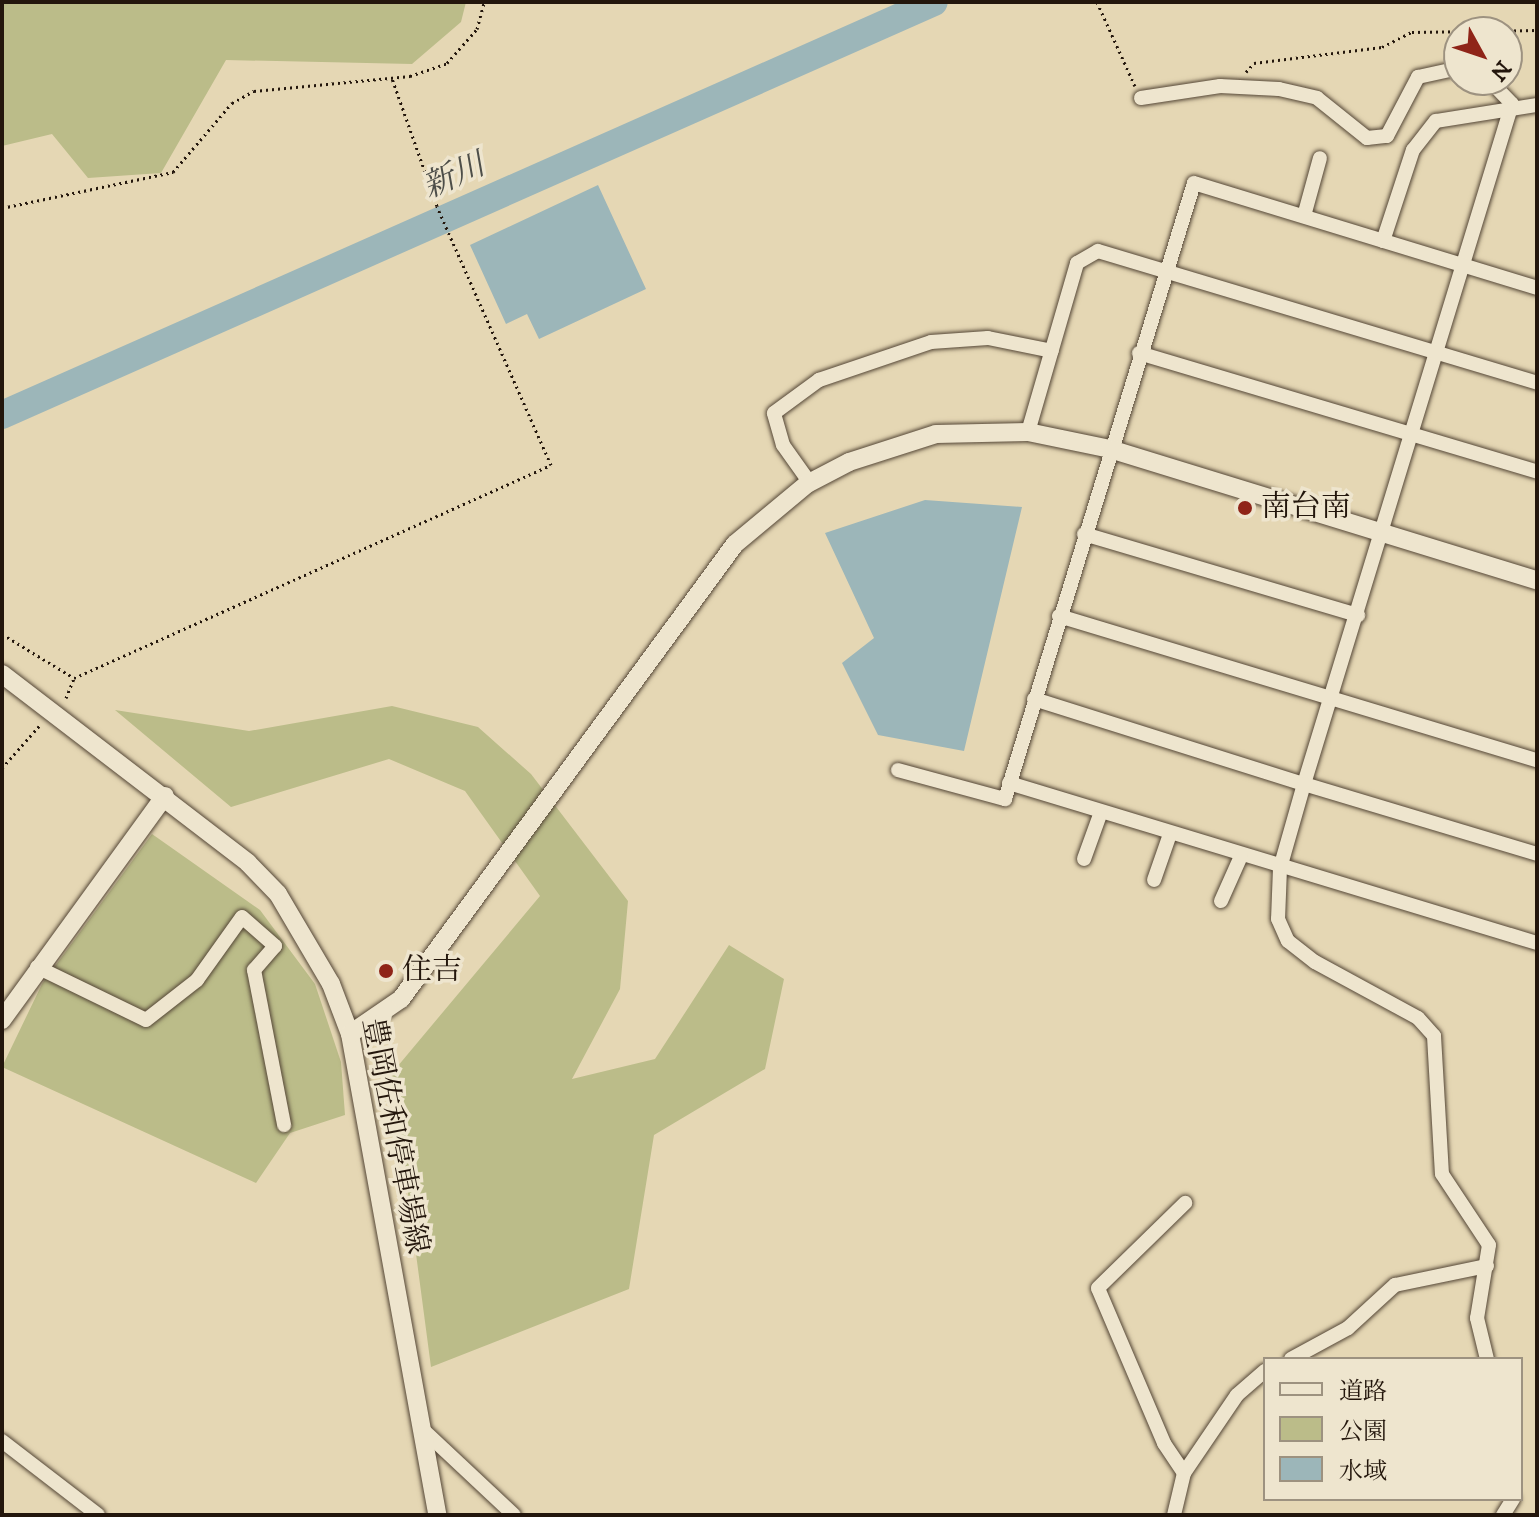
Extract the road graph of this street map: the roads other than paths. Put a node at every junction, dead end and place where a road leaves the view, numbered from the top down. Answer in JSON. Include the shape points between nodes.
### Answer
{"nodes":[{"id":1,"x":1443,"y":72,"type":"edge"},
{"id":2,"x":1504,"y":96,"type":"edge"},
{"id":3,"x":1141,"y":98,"type":"road end"},
{"id":4,"x":1512,"y":104,"type":"junction"},
{"id":5,"x":1537,"y":105,"type":"edge"},
{"id":6,"x":1320,"y":158,"type":"dead end"},
{"id":7,"x":1304,"y":216,"type":"junction"},
{"id":8,"x":1383,"y":241,"type":"junction"},
{"id":9,"x":1465,"y":266,"type":"junction"},
{"id":10,"x":1166,"y":269,"type":"junction"},
{"id":11,"x":1537,"y":288,"type":"edge"},
{"id":12,"x":1052,"y":351,"type":"junction"},
{"id":13,"x":1139,"y":353,"type":"junction"},
{"id":14,"x":1440,"y":353,"type":"junction"},
{"id":15,"x":1537,"y":383,"type":"edge"},
{"id":16,"x":1028,"y":432,"type":"junction"},
{"id":17,"x":1414,"y":435,"type":"junction"},
{"id":18,"x":1110,"y":449,"type":"junction"},
{"id":19,"x":1537,"y":472,"type":"edge"},
{"id":20,"x":810,"y":483,"type":"junction"},
{"id":21,"x":1384,"y":533,"type":"junction"},
{"id":22,"x":1084,"y":534,"type":"junction"},
{"id":23,"x":1537,"y":580,"type":"edge"},
{"id":24,"x":1358,"y":615,"type":"junction"},
{"id":25,"x":1059,"y":616,"type":"junction"},
{"id":26,"x":2,"y":674,"type":"edge"},
{"id":27,"x":1332,"y":698,"type":"junction"},
{"id":28,"x":1034,"y":699,"type":"junction"},
{"id":29,"x":1537,"y":760,"type":"edge"},
{"id":30,"x":898,"y":770,"type":"dead end"},
{"id":31,"x":1009,"y":783,"type":"junction"},
{"id":32,"x":1304,"y":784,"type":"junction"},
{"id":33,"x":165,"y":796,"type":"junction"},
{"id":34,"x":1101,"y":812,"type":"junction"},
{"id":35,"x":1170,"y":834,"type":"junction"},
{"id":36,"x":1537,"y":854,"type":"edge"},
{"id":37,"x":1241,"y":856,"type":"junction"},
{"id":38,"x":1084,"y":859,"type":"dead end"},
{"id":39,"x":1280,"y":868,"type":"junction"},
{"id":40,"x":1154,"y":880,"type":"dead end"},
{"id":41,"x":1221,"y":901,"type":"dead end"},
{"id":42,"x":1537,"y":943,"type":"edge"},
{"id":43,"x":37,"y":967,"type":"junction"},
{"id":44,"x":2,"y":1020,"type":"edge"},
{"id":45,"x":350,"y":1034,"type":"junction"},
{"id":46,"x":284,"y":1125,"type":"dead end"},
{"id":47,"x":1185,"y":1203,"type":"dead end"},
{"id":48,"x":1487,"y":1266,"type":"junction"},
{"id":49,"x":1295,"y":1357,"type":"edge"},
{"id":50,"x":1487,"y":1357,"type":"edge"},
{"id":51,"x":1263,"y":1373,"type":"edge"},
{"id":52,"x":420,"y":1427,"type":"junction"},
{"id":53,"x":2,"y":1441,"type":"edge"},
{"id":54,"x":1184,"y":1473,"type":"junction"},
{"id":55,"x":98,"y":1515,"type":"edge"},
{"id":56,"x":437,"y":1515,"type":"edge"},
{"id":57,"x":514,"y":1515,"type":"edge"},
{"id":58,"x":1174,"y":1515,"type":"edge"}],
"edges":[{"from":1,"to":3,"type":"street","via":[[1418,77],[1387,136],[1367,138],[1317,98],[1235,87]]},
{"from":2,"to":4,"type":"street"},
{"from":4,"to":5,"type":"street"},
{"from":4,"to":8,"type":"street","via":[[1436,121],[1413,150]]},
{"from":4,"to":9,"type":"street"},
{"from":6,"to":7,"type":"street"},
{"from":7,"to":8,"type":"street"},
{"from":7,"to":10,"type":"street","via":[[1194,183]]},
{"from":8,"to":9,"type":"street"},
{"from":9,"to":11,"type":"street"},
{"from":9,"to":14,"type":"street"},
{"from":10,"to":12,"type":"street","via":[[1098,251],[1077,263]]},
{"from":10,"to":13,"type":"street"},
{"from":10,"to":14,"type":"street"},
{"from":12,"to":16,"type":"street"},
{"from":12,"to":20,"type":"street","via":[[988,338],[931,342],[819,380],[774,413],[783,445]]},
{"from":13,"to":17,"type":"street"},
{"from":13,"to":18,"type":"street"},
{"from":14,"to":15,"type":"street"},
{"from":14,"to":17,"type":"street"},
{"from":16,"to":18,"type":"street"},
{"from":16,"to":20,"type":"street","via":[[936,434]]},
{"from":17,"to":19,"type":"street"},
{"from":17,"to":21,"type":"street"},
{"from":18,"to":21,"type":"street"},
{"from":18,"to":22,"type":"street"},
{"from":20,"to":45,"type":"street","via":[[768,513],[708,576],[401,999]]},
{"from":21,"to":23,"type":"street"},
{"from":21,"to":24,"type":"street"},
{"from":22,"to":24,"type":"street"},
{"from":22,"to":25,"type":"street"},
{"from":24,"to":27,"type":"street"},
{"from":25,"to":27,"type":"street"},
{"from":25,"to":28,"type":"street"},
{"from":26,"to":33,"type":"street","name":"豊岡佐和停車場線"},
{"from":27,"to":29,"type":"street"},
{"from":27,"to":32,"type":"street"},
{"from":28,"to":31,"type":"street"},
{"from":28,"to":32,"type":"street"},
{"from":30,"to":31,"type":"street","via":[[1005,799]]},
{"from":31,"to":34,"type":"street"},
{"from":32,"to":36,"type":"street"},
{"from":32,"to":39,"type":"street"},
{"from":33,"to":43,"type":"street"},
{"from":33,"to":45,"type":"street","name":"豊岡佐和停車場線","via":[[278,894],[320,962]]},
{"from":34,"to":35,"type":"street"},
{"from":34,"to":38,"type":"street"},
{"from":35,"to":37,"type":"street"},
{"from":35,"to":40,"type":"street"},
{"from":37,"to":39,"type":"street"},
{"from":37,"to":41,"type":"street"},
{"from":39,"to":42,"type":"street"},
{"from":39,"to":48,"type":"street","via":[[1278,919],[1288,941],[1418,1018],[1434,1036],[1442,1174],[1489,1245]]},
{"from":43,"to":44,"type":"street"},
{"from":43,"to":46,"type":"street","via":[[146,1020],[197,980],[242,917],[275,946],[254,970]]},
{"from":45,"to":52,"type":"street","name":"豊岡佐和停車場線"},
{"from":47,"to":54,"type":"street","via":[[1098,1288],[1164,1443]]},
{"from":48,"to":49,"type":"street","via":[[1395,1285],[1348,1328]]},
{"from":48,"to":50,"type":"street","via":[[1477,1318]]},
{"from":51,"to":54,"type":"street","via":[[1237,1395]]},
{"from":52,"to":56,"type":"street","name":"豊岡佐和停車場線"},
{"from":52,"to":57,"type":"street"},
{"from":53,"to":55,"type":"street"},
{"from":54,"to":58,"type":"street"}]}
